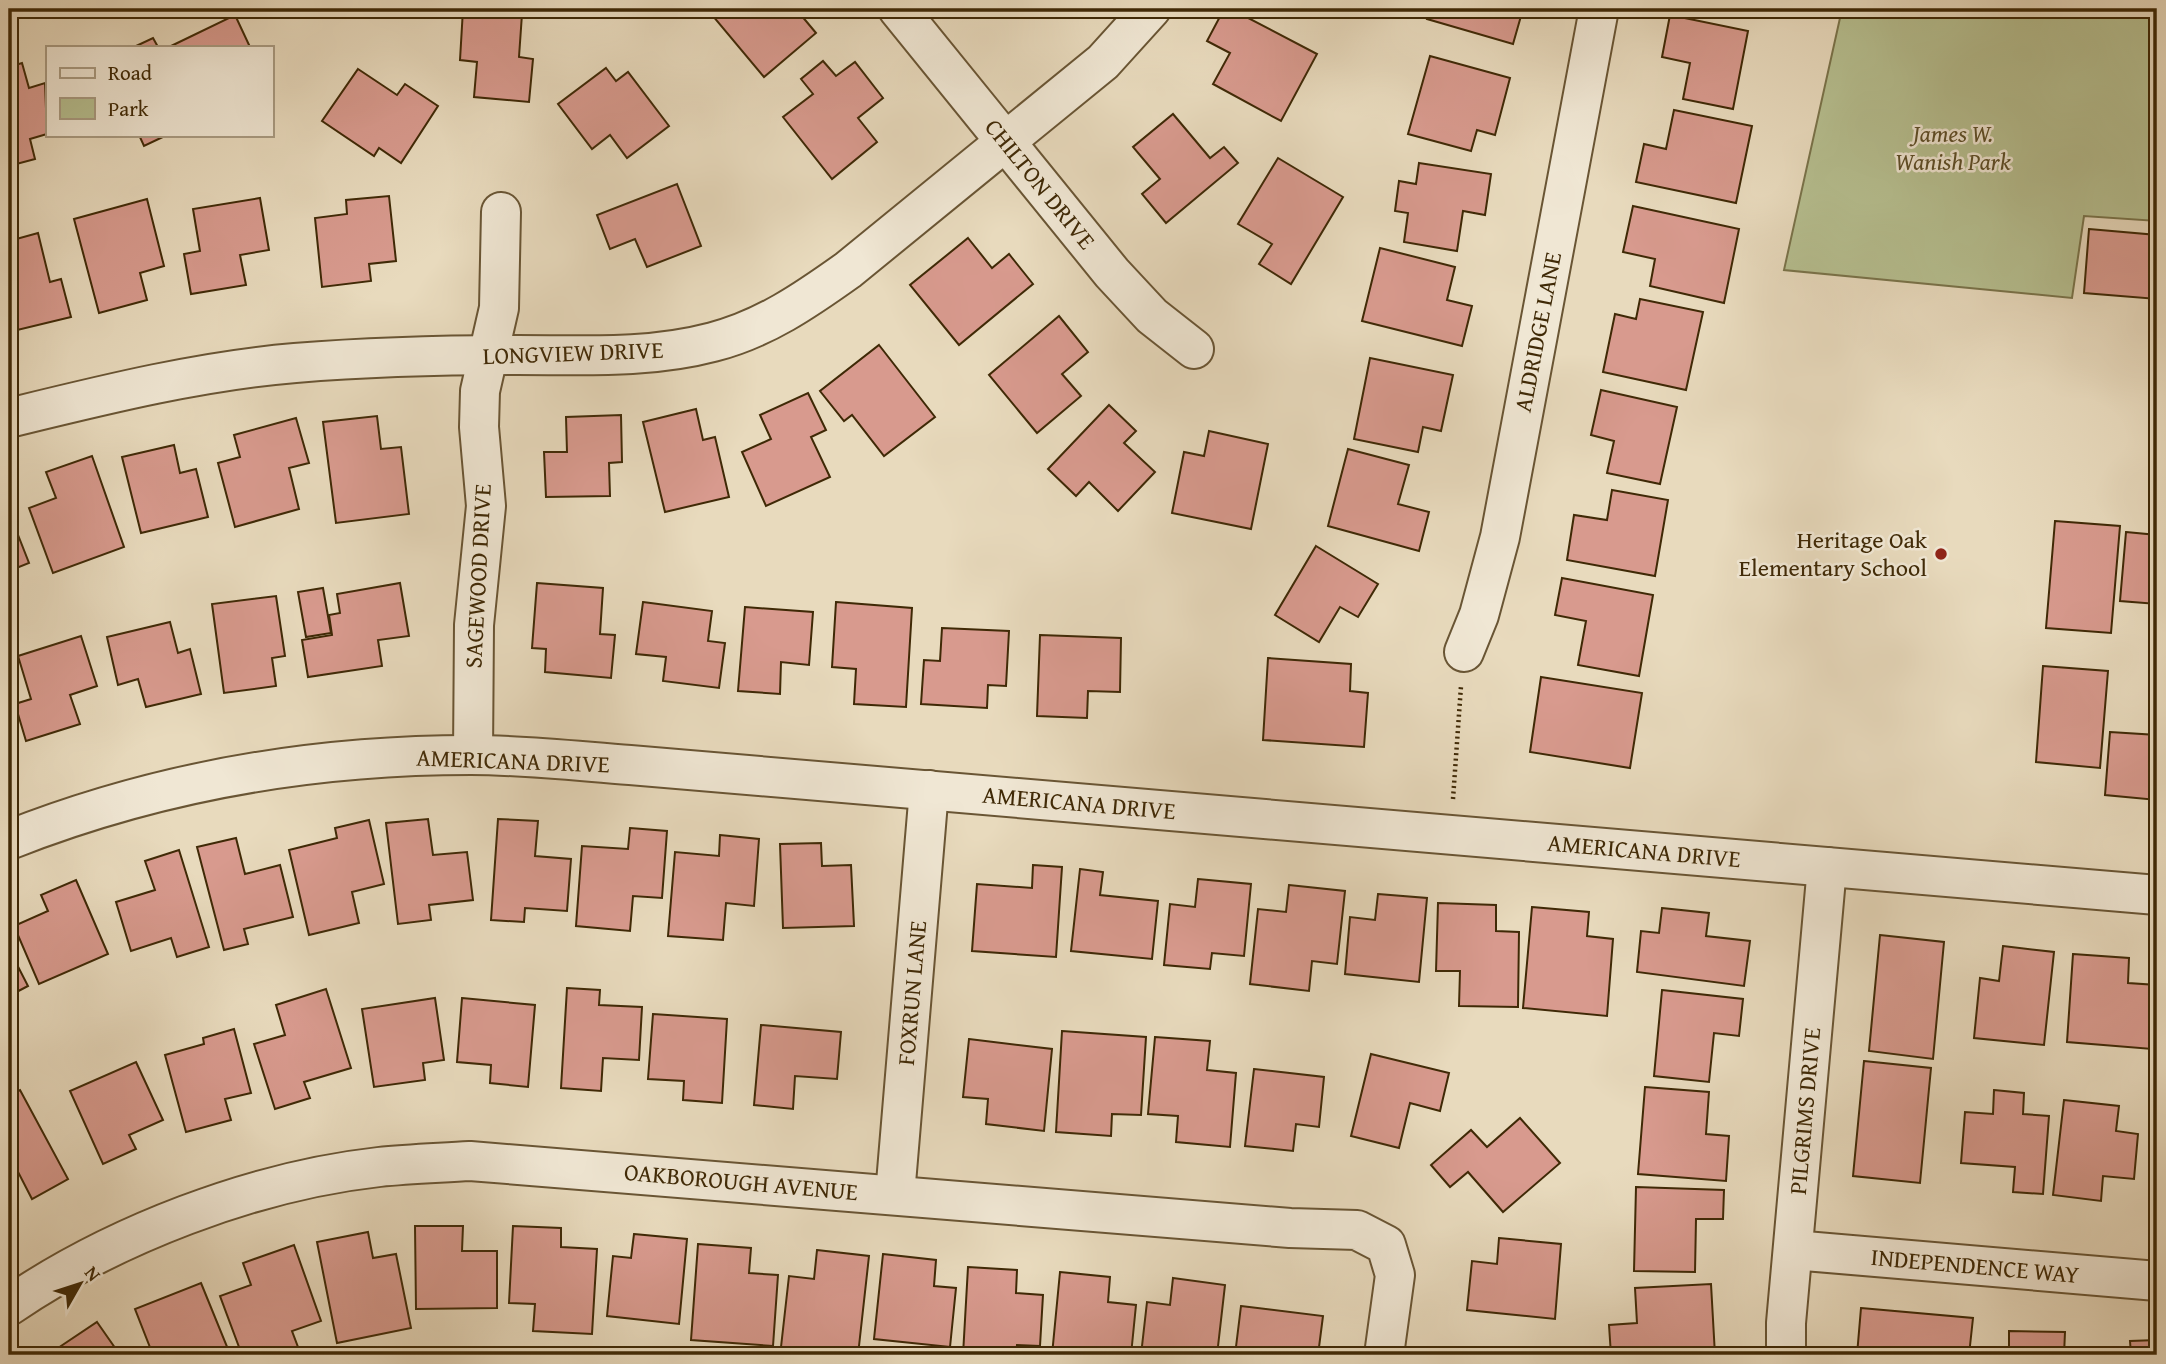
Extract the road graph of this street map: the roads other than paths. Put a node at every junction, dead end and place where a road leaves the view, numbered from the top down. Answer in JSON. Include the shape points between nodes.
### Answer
{"nodes":[{"id":1,"x":898,"y":9,"type":"edge"},
{"id":2,"x":1151,"y":9,"type":"edge"},
{"id":3,"x":1600,"y":9,"type":"edge"},
{"id":4,"x":1006,"y":141,"type":"junction"},
{"id":5,"x":501,"y":212,"type":"dead end"},
{"id":6,"x":1194,"y":349,"type":"dead end"},
{"id":7,"x":488,"y":355,"type":"junction"},
{"id":8,"x":9,"y":418,"type":"edge"},
{"id":9,"x":1464,"y":652,"type":"road end"},
{"id":10,"x":473,"y":755,"type":"junction"},
{"id":11,"x":929,"y":790,"type":"junction"},
{"id":12,"x":9,"y":840,"type":"edge"},
{"id":13,"x":1826,"y":867,"type":"junction"},
{"id":14,"x":2157,"y":895,"type":"edge"},
{"id":15,"x":895,"y":1195,"type":"junction"},
{"id":16,"x":1793,"y":1250,"type":"junction"},
{"id":17,"x":2157,"y":1281,"type":"edge"},
{"id":18,"x":9,"y":1306,"type":"edge"},
{"id":19,"x":1384,"y":1355,"type":"edge"},
{"id":20,"x":1786,"y":1355,"type":"edge"}],
"edges":[{"from":1,"to":4,"type":"street","name":"CHILTON DRIVE"},
{"from":2,"to":4,"type":"street","name":"LONGVIEW DRIVE","via":[[1103,62]]},
{"from":3,"to":9,"type":"street","name":"ALDRIDGE LANE","via":[[1500,537]]},
{"from":4,"to":6,"type":"street","name":"CHILTON DRIVE","via":[[1112,273],[1152,316]]},
{"from":4,"to":7,"type":"street","name":"LONGVIEW DRIVE","via":[[837,278],[759,326],[715,342],[654,354]]},
{"from":5,"to":7,"type":"street","name":"SAGEWOOD DRIVE","via":[[499,308]]},
{"from":7,"to":8,"type":"street","name":"LONGVIEW DRIVE","via":[[292,363],[163,383]]},
{"from":7,"to":10,"type":"street","name":"SAGEWOOD DRIVE","via":[[480,390],[486,506],[474,625]]},
{"from":10,"to":11,"type":"street","name":"AMERICANA DRIVE"},
{"from":10,"to":12,"type":"street","name":"AMERICANA DRIVE","via":[[342,762],[228,776],[94,809]]},
{"from":11,"to":13,"type":"street","name":"AMERICANA DRIVE"},
{"from":11,"to":15,"type":"street","name":"FOXRUN LANE"},
{"from":13,"to":14,"type":"street","name":"AMERICANA DRIVE"},
{"from":13,"to":16,"type":"street","name":"PILGRIMS DRIVE"},
{"from":15,"to":18,"type":"street","name":"OAKBOROUGH AVENUE","via":[[470,1161],[378,1167],[289,1185],[196,1212],[116,1245]]},
{"from":15,"to":19,"type":"street","name":"OAKBOROUGH AVENUE","via":[[1357,1230],[1385,1245],[1395,1275]]},
{"from":16,"to":17,"type":"street","name":"INDEPENDENCE WAY"},
{"from":16,"to":20,"type":"street","name":"PILGRIMS DRIVE"}]}
